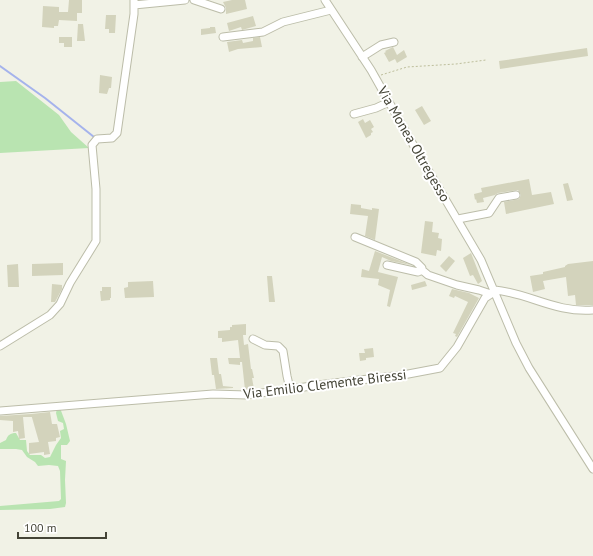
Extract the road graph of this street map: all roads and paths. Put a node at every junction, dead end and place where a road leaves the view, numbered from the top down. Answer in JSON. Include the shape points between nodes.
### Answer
{"nodes":[{"id":1,"x":186,"y":0,"type":"edge"},
{"id":2,"x":194,"y":0,"type":"edge"},
{"id":3,"x":325,"y":0,"type":"edge"},
{"id":4,"x":134,"y":3,"type":"edge"},
{"id":5,"x":220,"y":9,"type":"dead end"},
{"id":6,"x":331,"y":10,"type":"junction"},
{"id":7,"x":223,"y":37,"type":"dead end"},
{"id":8,"x":394,"y":42,"type":"dead end"},
{"id":9,"x":362,"y":57,"type":"junction"},
{"id":10,"x":486,"y":60,"type":"dead end"},
{"id":11,"x":375,"y":78,"type":"junction"},
{"id":12,"x":389,"y":102,"type":"junction"},
{"id":13,"x":354,"y":114,"type":"dead end"},
{"id":14,"x":516,"y":194,"type":"dead end"},
{"id":15,"x":458,"y":220,"type":"junction"},
{"id":16,"x":355,"y":237,"type":"dead end"},
{"id":17,"x":387,"y":265,"type":"dead end"},
{"id":18,"x":422,"y":270,"type":"junction"},
{"id":19,"x":490,"y":293,"type":"junction"},
{"id":20,"x":593,"y":310,"type":"edge"},
{"id":21,"x":253,"y":339,"type":"dead end"},
{"id":22,"x":0,"y":346,"type":"edge"},
{"id":23,"x":290,"y":389,"type":"junction"},
{"id":24,"x":0,"y":411,"type":"edge"},
{"id":25,"x":593,"y":469,"type":"edge"}],
"edges":[{"from":1,"to":4,"type":"street"},
{"from":2,"to":5,"type":"street"},
{"from":3,"to":6,"type":"street","name":"Via Monea Oltregesso"},
{"from":4,"to":22,"type":"street","via":[[117,132],[112,138],[97,139],[92,144],[96,189],[96,241],[60,304],[50,315]]},
{"from":6,"to":7,"type":"street","via":[[283,22],[263,32]]},
{"from":6,"to":9,"type":"street","name":"Via Monea Oltregesso"},
{"from":8,"to":9,"type":"street","via":[[380,45]]},
{"from":9,"to":11,"type":"street","name":"Via Monea Oltregesso"},
{"from":10,"to":11,"type":"path","via":[[407,67]]},
{"from":11,"to":12,"type":"street","name":"Via Monea Oltregesso"},
{"from":12,"to":13,"type":"street"},
{"from":12,"to":15,"type":"street","name":"Via Monea Oltregesso"},
{"from":14,"to":15,"type":"street","via":[[499,198],[489,214]]},
{"from":15,"to":19,"type":"street","name":"Via Monea Oltregesso","via":[[481,260]]},
{"from":16,"to":18,"type":"street","via":[[416,262]]},
{"from":17,"to":18,"type":"street","via":[[418,272]]},
{"from":18,"to":19,"type":"street","via":[[428,275],[457,285]]},
{"from":19,"to":20,"type":"street","via":[[504,291],[550,306],[569,310]]},
{"from":19,"to":23,"type":"street","name":"Via Emilio Clemente Biressi","via":[[457,347],[440,368]]},
{"from":19,"to":25,"type":"street","name":"Via Monea Oltregesso","via":[[529,368]]},
{"from":21,"to":23,"type":"street","via":[[278,346],[283,351]]},
{"from":23,"to":24,"type":"street","name":"Via Emilio Clemente Biressi","via":[[247,396],[213,394]]}]}
